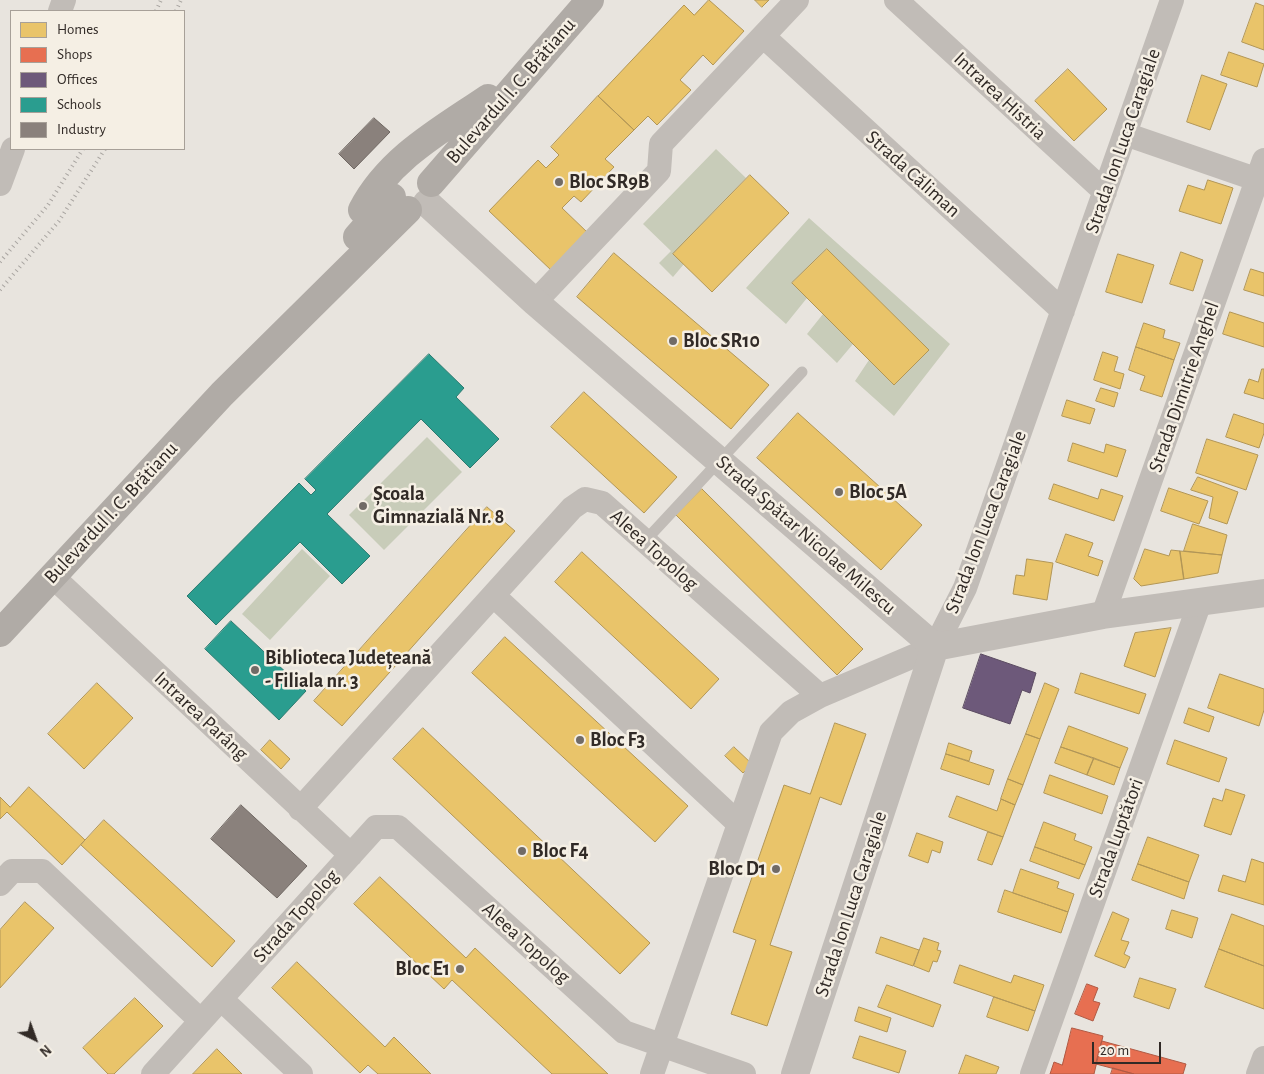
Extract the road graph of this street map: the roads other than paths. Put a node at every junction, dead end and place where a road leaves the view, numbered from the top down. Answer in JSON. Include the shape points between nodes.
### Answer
{"nodes":[{"id":1,"x":586,"y":0,"type":"edge"},
{"id":2,"x":590,"y":0,"type":"edge"},
{"id":3,"x":797,"y":0,"type":"edge"},
{"id":4,"x":896,"y":0,"type":"edge"},
{"id":5,"x":1172,"y":0,"type":"edge"},
{"id":6,"x":763,"y":36,"type":"junction"},
{"id":7,"x":488,"y":98,"type":"junction"},
{"id":8,"x":1125,"y":134,"type":"junction"},
{"id":9,"x":13,"y":150,"type":"edge"},
{"id":10,"x":1262,"y":174,"type":"edge"},
{"id":11,"x":0,"y":184,"type":"edge"},
{"id":12,"x":1104,"y":192,"type":"junction"},
{"id":13,"x":415,"y":193,"type":"junction"},
{"id":14,"x":332,"y":267,"type":"junction"},
{"id":15,"x":535,"y":302,"type":"junction"},
{"id":16,"x":1063,"y":311,"type":"junction"},
{"id":17,"x":802,"y":372,"type":"dead end"},
{"id":18,"x":222,"y":394,"type":"junction"},
{"id":19,"x":719,"y":459,"type":"junction"},
{"id":20,"x":644,"y":541,"type":"junction"},
{"id":21,"x":52,"y":576,"type":"junction"},
{"id":22,"x":1264,"y":593,"type":"edge"},
{"id":23,"x":494,"y":596,"type":"junction"},
{"id":24,"x":1200,"y":602,"type":"junction"},
{"id":25,"x":1104,"y":615,"type":"junction"},
{"id":26,"x":0,"y":633,"type":"edge"},
{"id":27,"x":935,"y":647,"type":"junction"},
{"id":28,"x":820,"y":696,"type":"junction"},
{"id":29,"x":300,"y":809,"type":"junction"},
{"id":30,"x":739,"y":824,"type":"junction"},
{"id":31,"x":398,"y":827,"type":"joint"},
{"id":32,"x":351,"y":855,"type":"junction"},
{"id":33,"x":0,"y":884,"type":"edge"},
{"id":34,"x":221,"y":999,"type":"junction"},
{"id":35,"x":201,"y":1021,"type":"junction"},
{"id":36,"x":662,"y":1044,"type":"junction"},
{"id":37,"x":1264,"y":1058,"type":"edge"},
{"id":38,"x":153,"y":1074,"type":"edge"},
{"id":39,"x":301,"y":1074,"type":"edge"},
{"id":40,"x":652,"y":1074,"type":"edge"},
{"id":41,"x":744,"y":1074,"type":"edge"},
{"id":42,"x":795,"y":1074,"type":"edge"},
{"id":43,"x":1032,"y":1074,"type":"edge"},
{"id":44,"x":1258,"y":1074,"type":"edge"}],
"edges":[{"from":1,"to":7,"type":"main road","name":"Bulevardul I. C. Brătianu"},
{"from":2,"to":13,"type":"main road","name":"Bulevardul I. C. Brătianu"},
{"from":3,"to":6,"type":"street"},
{"from":4,"to":12,"type":"street","name":"Intrarea Histria"},
{"from":5,"to":8,"type":"street","name":"Strada Ion Luca Caragiale"},
{"from":6,"to":15,"type":"street","via":[[661,144],[659,171]]},
{"from":6,"to":16,"type":"street","name":"Strada Căliman"},
{"from":7,"to":13,"type":"main road","name":"Bulevardul I. C. Brătianu"},
{"from":7,"to":14,"type":"main road","via":[[415,147],[389,171],[366,202]]},
{"from":8,"to":10,"type":"street"},
{"from":8,"to":12,"type":"street","name":"Strada Ion Luca Caragiale"},
{"from":9,"to":11,"type":"street"},
{"from":10,"to":25,"type":"street","name":"Strada Dimitrie Anghel"},
{"from":12,"to":16,"type":"street","name":"Strada Ion Luca Caragiale"},
{"from":13,"to":14,"type":"main road","name":"Bulevardul I. C. Brătianu"},
{"from":13,"to":15,"type":"street","name":"Strada Spătar Nicolae Milescu"},
{"from":13,"to":18,"type":"main road","name":"Bulevardul I. C. Brătianu"},
{"from":14,"to":18,"type":"main road","name":"Bulevardul I. C. Brătianu"},
{"from":15,"to":19,"type":"street","name":"Strada Spătar Nicolae Milescu"},
{"from":16,"to":27,"type":"street","name":"Strada Ion Luca Caragiale","via":[[965,588]]},
{"from":17,"to":19,"type":"lane"},
{"from":18,"to":21,"type":"main road","name":"Bulevardul I. C. Brătianu"},
{"from":19,"to":20,"type":"lane"},
{"from":19,"to":27,"type":"street","name":"Strada Spătar Nicolae Milescu"},
{"from":20,"to":23,"type":"street","name":"Aleea Topolog","via":[[602,504],[584,499],[572,508]]},
{"from":20,"to":28,"type":"street","name":"Aleea Topolog"},
{"from":21,"to":26,"type":"main road","name":"Bulevardul I. C. Brătianu"},
{"from":21,"to":29,"type":"street","name":"Intrarea Parâng"},
{"from":22,"to":24,"type":"street"},
{"from":23,"to":29,"type":"street","name":"Aleea Topolog"},
{"from":23,"to":30,"type":"street"},
{"from":24,"to":25,"type":"street"},
{"from":24,"to":43,"type":"street","name":"Strada Luptători"},
{"from":25,"to":27,"type":"street"},
{"from":27,"to":28,"type":"street"},
{"from":27,"to":42,"type":"street","name":"Strada Ion Luca Caragiale"},
{"from":28,"to":30,"type":"street","via":[[791,712],[771,732]]},
{"from":29,"to":32,"type":"street","name":"Intrarea Parâng"},
{"from":30,"to":36,"type":"street"},
{"from":31,"to":32,"type":"street","name":"Strada Topolog","via":[[376,827]]},
{"from":31,"to":36,"type":"street","name":"Aleea Topolog","via":[[624,1032]]},
{"from":32,"to":34,"type":"street","name":"Strada Topolog"},
{"from":33,"to":35,"type":"street","via":[[12,871],[42,871]]},
{"from":34,"to":35,"type":"street","name":"Strada Topolog"},
{"from":34,"to":39,"type":"street"},
{"from":35,"to":38,"type":"street","name":"Strada Topolog"},
{"from":36,"to":40,"type":"street"},
{"from":36,"to":41,"type":"street","name":"Aleea Topolog"},
{"from":37,"to":44,"type":"street"}]}
